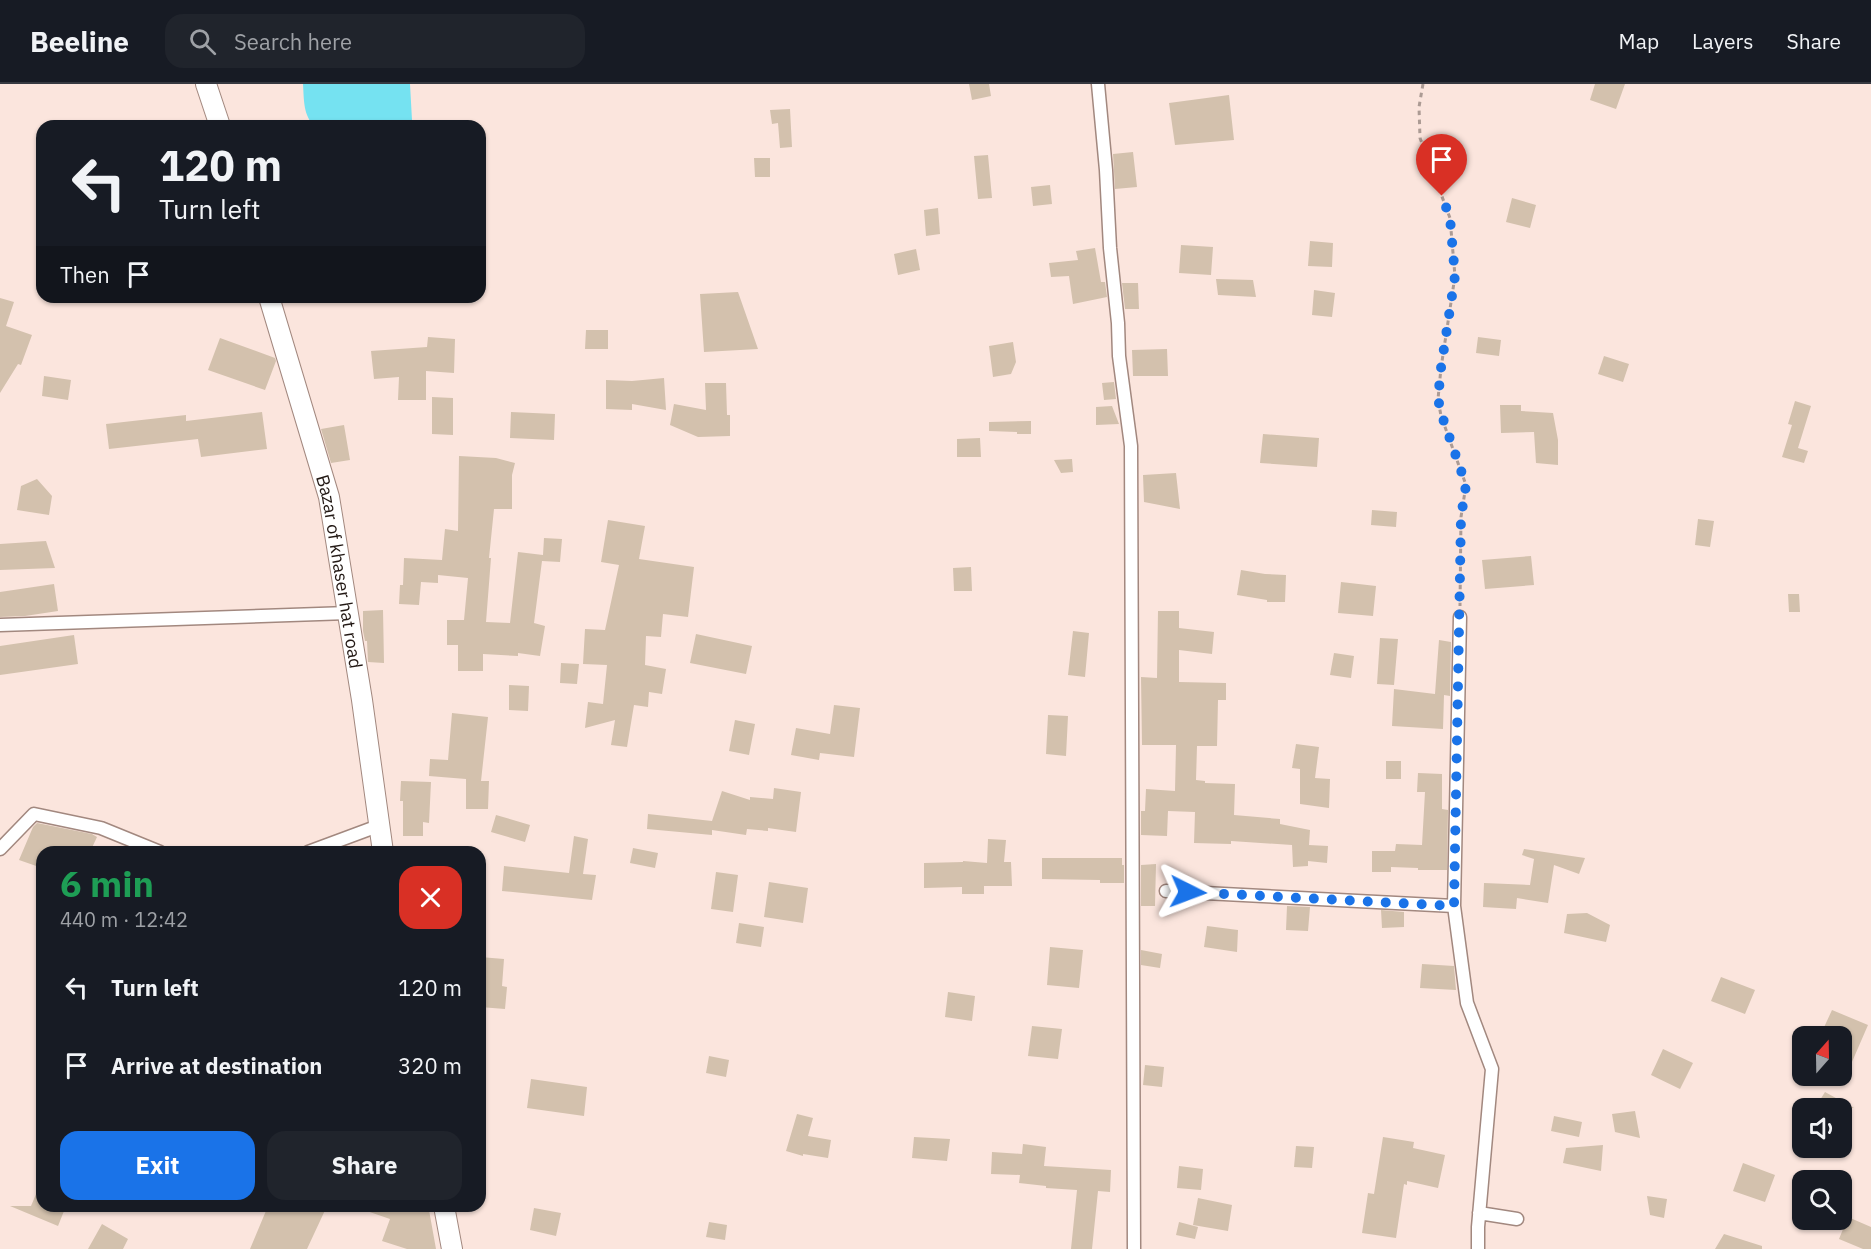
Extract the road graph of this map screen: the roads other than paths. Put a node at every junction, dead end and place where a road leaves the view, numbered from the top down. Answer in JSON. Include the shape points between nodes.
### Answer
{"nodes":[{"id":1,"x":206,"y":84,"type":"edge"},
{"id":2,"x":1098,"y":84,"type":"edge"},
{"id":3,"x":218,"y":120,"type":"edge"},
{"id":4,"x":271,"y":303,"type":"edge"},
{"id":5,"x":348,"y":613,"type":"junction"},
{"id":6,"x":1460,"y":617,"type":"road end"},
{"id":7,"x":0,"y":625,"type":"edge"},
{"id":8,"x":378,"y":826,"type":"junction"},
{"id":9,"x":145,"y":846,"type":"edge"},
{"id":10,"x":324,"y":846,"type":"edge"},
{"id":11,"x":382,"y":846,"type":"edge"},
{"id":12,"x":0,"y":849,"type":"edge"},
{"id":13,"x":1166,"y":891,"type":"dead end"},
{"id":14,"x":1454,"y":906,"type":"junction"},
{"id":15,"x":445,"y":1212,"type":"edge"},
{"id":16,"x":1479,"y":1213,"type":"junction"},
{"id":17,"x":1518,"y":1219,"type":"dead end"},
{"id":18,"x":452,"y":1249,"type":"edge"},
{"id":19,"x":1134,"y":1249,"type":"edge"},
{"id":20,"x":1478,"y":1249,"type":"edge"}],
"edges":[{"from":1,"to":3,"type":"main road"},
{"from":2,"to":19,"type":"street","via":[[1119,356],[1131,446]]},
{"from":4,"to":5,"type":"main road","name":"Bazar of khaser hat road","via":[[329,496]]},
{"from":5,"to":7,"type":"street"},
{"from":5,"to":8,"type":"main road","name":"Bazar of khaser hat road"},
{"from":6,"to":14,"type":"street"},
{"from":8,"to":10,"type":"street"},
{"from":8,"to":11,"type":"main road","name":"Bazar of khaser hat road"},
{"from":9,"to":12,"type":"street","via":[[101,828],[34,814]]},
{"from":13,"to":14,"type":"street"},
{"from":14,"to":16,"type":"street","via":[[1467,1003],[1492,1069]]},
{"from":15,"to":18,"type":"main road"},
{"from":16,"to":17,"type":"street"},
{"from":16,"to":20,"type":"street"}]}
